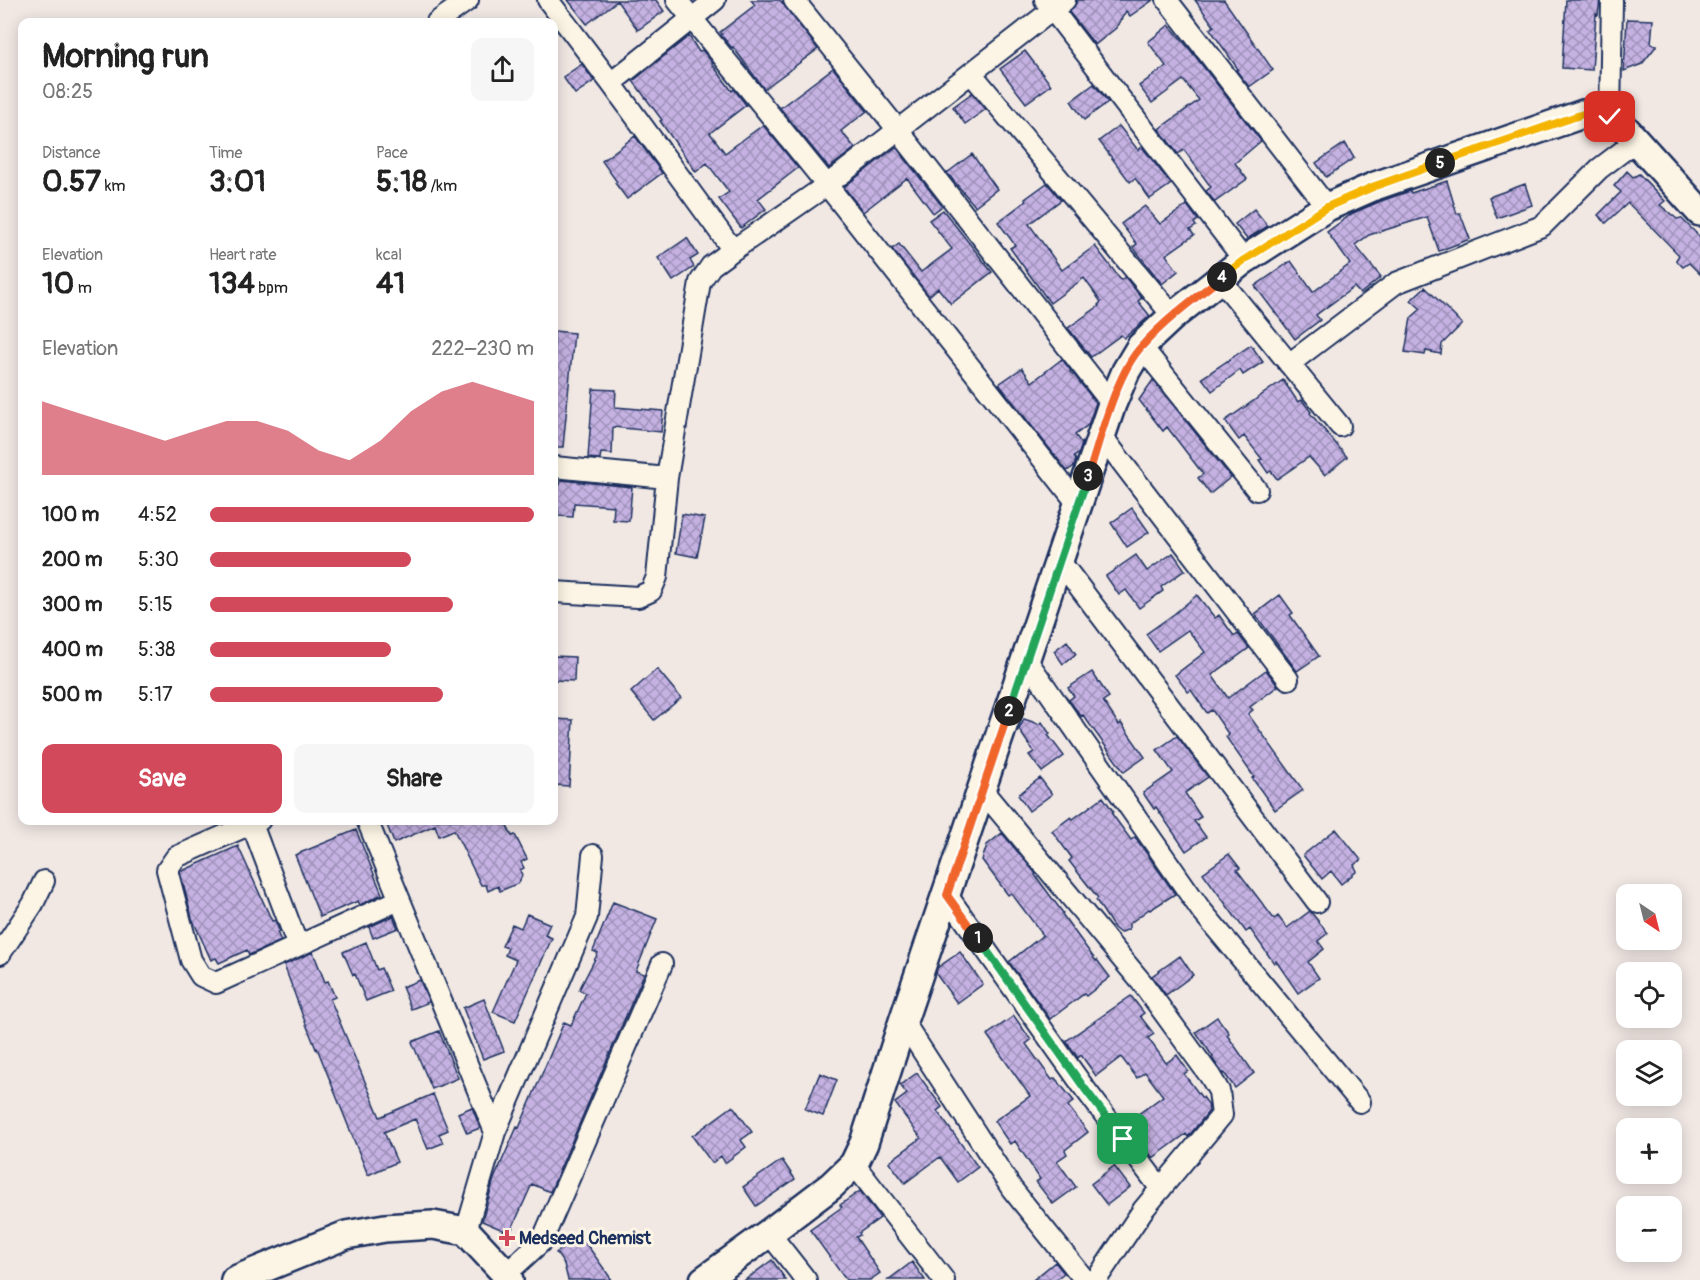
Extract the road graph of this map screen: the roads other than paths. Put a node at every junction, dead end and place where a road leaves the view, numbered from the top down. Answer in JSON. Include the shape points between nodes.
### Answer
{"nodes":[{"id":1,"x":468,"y":0,"type":"edge"},
{"id":2,"x":548,"y":0,"type":"edge"},
{"id":3,"x":677,"y":0,"type":"edge"},
{"id":4,"x":715,"y":0,"type":"edge"},
{"id":5,"x":794,"y":0,"type":"edge"},
{"id":6,"x":1167,"y":0,"type":"edge"},
{"id":7,"x":1612,"y":0,"type":"edge"},
{"id":8,"x":1054,"y":3,"type":"edge"},
{"id":9,"x":443,"y":18,"type":"edge"},
{"id":10,"x":691,"y":18,"type":"junction"},
{"id":11,"x":971,"y":73,"type":"junction"},
{"id":12,"x":611,"y":83,"type":"junction"},
{"id":13,"x":1610,"y":117,"type":"junction"},
{"id":14,"x":898,"y":130,"type":"junction"},
{"id":15,"x":1636,"y":141,"type":"junction"},
{"id":16,"x":827,"y":185,"type":"junction"},
{"id":17,"x":1327,"y":207,"type":"junction"},
{"id":18,"x":1700,"y":212,"type":"edge"},
{"id":19,"x":733,"y":250,"type":"junction"},
{"id":20,"x":1244,"y":260,"type":"junction"},
{"id":21,"x":1220,"y":279,"type":"junction"},
{"id":22,"x":1173,"y":316,"type":"junction"},
{"id":23,"x":1141,"y":346,"type":"junction"},
{"id":24,"x":1289,"y":364,"type":"junction"},
{"id":25,"x":1112,"y":404,"type":"junction"},
{"id":26,"x":1340,"y":426,"type":"dead end"},
{"id":27,"x":1101,"y":435,"type":"junction"},
{"id":28,"x":558,"y":467,"type":"edge"},
{"id":29,"x":667,"y":478,"type":"junction"},
{"id":30,"x":1257,"y":490,"type":"dead end"},
{"id":31,"x":1078,"y":504,"type":"junction"},
{"id":32,"x":1059,"y":560,"type":"junction"},
{"id":33,"x":558,"y":592,"type":"edge"},
{"id":34,"x":1026,"y":659,"type":"junction"},
{"id":35,"x":1288,"y":680,"type":"dead end"},
{"id":36,"x":982,"y":790,"type":"junction"},
{"id":37,"x":249,"y":825,"type":"edge"},
{"id":38,"x":257,"y":825,"type":"edge"},
{"id":39,"x":369,"y":825,"type":"edge"},
{"id":40,"x":593,"y":855,"type":"dead end"},
{"id":41,"x":44,"y":881,"type":"dead end"},
{"id":42,"x":947,"y":895,"type":"junction"},
{"id":43,"x":399,"y":900,"type":"junction"},
{"id":44,"x":1317,"y":902,"type":"dead end"},
{"id":45,"x":298,"y":946,"type":"junction"},
{"id":46,"x":0,"y":954,"type":"edge"},
{"id":47,"x":662,"y":964,"type":"dead end"},
{"id":48,"x":903,"y":1021,"type":"junction"},
{"id":49,"x":1360,"y":1102,"type":"dead end"},
{"id":50,"x":495,"y":1132,"type":"junction"},
{"id":51,"x":854,"y":1164,"type":"junction"},
{"id":52,"x":1161,"y":1189,"type":"junction"},
{"id":53,"x":466,"y":1231,"type":"junction"},
{"id":54,"x":769,"y":1233,"type":"junction"},
{"id":55,"x":508,"y":1277,"type":"edge"},
{"id":56,"x":236,"y":1280,"type":"edge"},
{"id":57,"x":704,"y":1280,"type":"edge"},
{"id":58,"x":806,"y":1280,"type":"edge"},
{"id":59,"x":945,"y":1280,"type":"edge"},
{"id":60,"x":1085,"y":1280,"type":"edge"},
{"id":61,"x":1096,"y":1280,"type":"edge"}],
"edges":[{"from":1,"to":9,"type":"street"},
{"from":2,"to":12,"type":"street"},
{"from":3,"to":10,"type":"street"},
{"from":4,"to":10,"type":"street"},
{"from":5,"to":14,"type":"street"},
{"from":6,"to":17,"type":"street"},
{"from":7,"to":13,"type":"street"},
{"from":8,"to":11,"type":"street"},
{"from":8,"to":20,"type":"street"},
{"from":10,"to":12,"type":"street"},
{"from":10,"to":16,"type":"street"},
{"from":11,"to":14,"type":"street"},
{"from":11,"to":22,"type":"street"},
{"from":12,"to":19,"type":"street"},
{"from":13,"to":15,"type":"street"},
{"from":13,"to":17,"type":"street","via":[[1602,113],[1583,114],[1375,186]]},
{"from":14,"to":16,"type":"street"},
{"from":14,"to":25,"type":"street"},
{"from":15,"to":18,"type":"street"},
{"from":15,"to":24,"type":"street","via":[[1599,169],[1542,226],[1396,283]]},
{"from":16,"to":19,"type":"street"},
{"from":16,"to":31,"type":"street"},
{"from":17,"to":20,"type":"street"},
{"from":19,"to":29,"type":"street","via":[[711,266],[700,282]]},
{"from":20,"to":21,"type":"street"},
{"from":21,"to":22,"type":"street"},
{"from":21,"to":24,"type":"street"},
{"from":22,"to":23,"type":"street"},
{"from":23,"to":25,"type":"street"},
{"from":23,"to":30,"type":"street"},
{"from":24,"to":26,"type":"street"},
{"from":25,"to":27,"type":"street"},
{"from":27,"to":31,"type":"street"},
{"from":27,"to":35,"type":"street"},
{"from":28,"to":29,"type":"street"},
{"from":29,"to":33,"type":"street","via":[[657,577],[651,591],[638,597]]},
{"from":31,"to":32,"type":"street"},
{"from":32,"to":34,"type":"street"},
{"from":32,"to":44,"type":"street"},
{"from":34,"to":36,"type":"street"},
{"from":34,"to":49,"type":"street","via":[[1201,910]]},
{"from":36,"to":42,"type":"street"},
{"from":36,"to":52,"type":"street","via":[[1143,984],[1218,1091],[1222,1115]]},
{"from":37,"to":45,"type":"street","via":[[176,857],[167,870],[191,960],[201,976],[216,983]]},
{"from":38,"to":45,"type":"street"},
{"from":39,"to":43,"type":"street"},
{"from":40,"to":50,"type":"street","via":[[587,917]]},
{"from":41,"to":46,"type":"street"},
{"from":42,"to":48,"type":"street"},
{"from":42,"to":52,"type":"street"},
{"from":43,"to":45,"type":"street"},
{"from":43,"to":50,"type":"street"},
{"from":47,"to":55,"type":"street","via":[[542,1241]]},
{"from":48,"to":51,"type":"street"},
{"from":48,"to":60,"type":"street","via":[[1011,1189]]},
{"from":50,"to":53,"type":"street"},
{"from":51,"to":54,"type":"street"},
{"from":51,"to":59,"type":"street"},
{"from":52,"to":61,"type":"street"},
{"from":53,"to":55,"type":"street"},
{"from":53,"to":56,"type":"street","via":[[433,1225],[346,1235]]},
{"from":54,"to":57,"type":"street"},
{"from":54,"to":58,"type":"street"}]}
